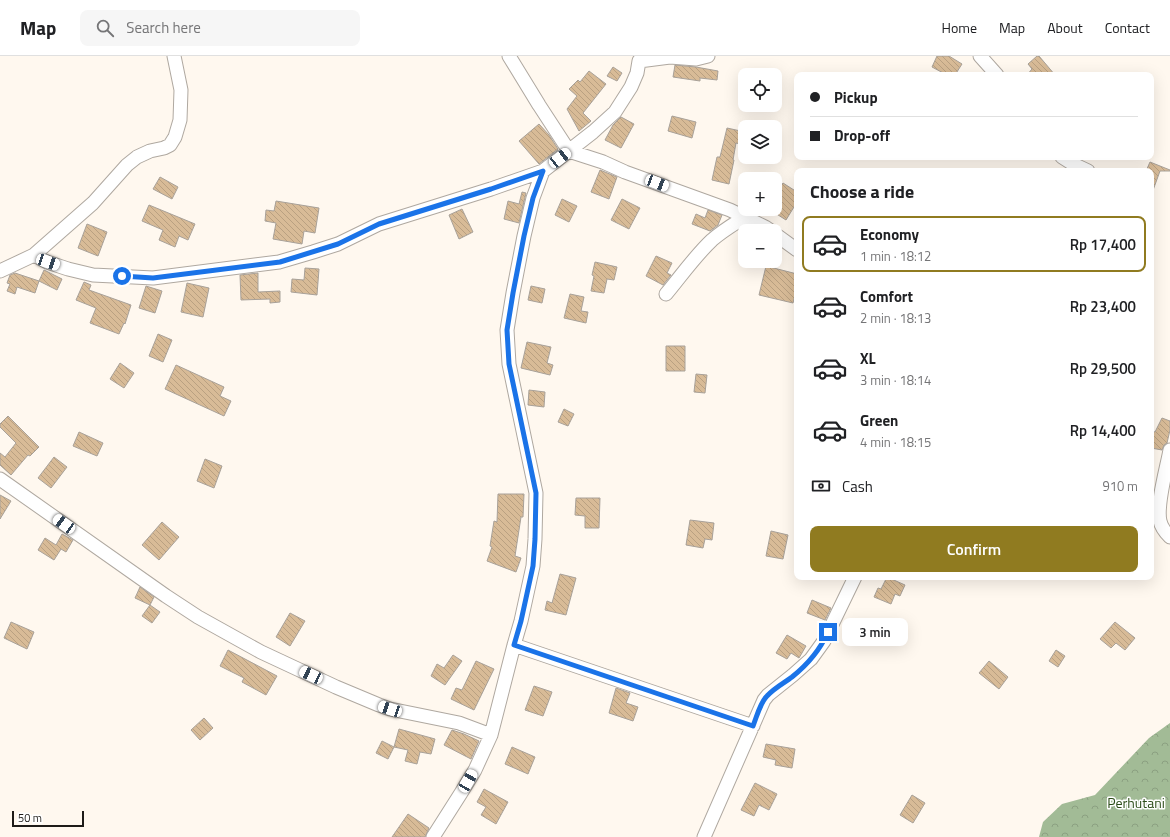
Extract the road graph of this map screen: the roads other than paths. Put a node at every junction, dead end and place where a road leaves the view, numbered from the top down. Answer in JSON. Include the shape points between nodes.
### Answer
{"nodes":[{"id":1,"x":174,"y":56,"type":"edge"},
{"id":2,"x":509,"y":56,"type":"edge"},
{"id":3,"x":708,"y":56,"type":"edge"},
{"id":4,"x":980,"y":56,"type":"edge"},
{"id":5,"x":639,"y":59,"type":"edge"},
{"id":6,"x":994,"y":72,"type":"edge"},
{"id":7,"x":569,"y":151,"type":"junction"},
{"id":8,"x":1066,"y":160,"type":"edge"},
{"id":9,"x":1081,"y":168,"type":"edge"},
{"id":10,"x":543,"y":171,"type":"junction"},
{"id":11,"x":745,"y":217,"type":"junction"},
{"id":12,"x":758,"y":224,"type":"edge"},
{"id":13,"x":782,"y":239,"type":"edge"},
{"id":14,"x":794,"y":248,"type":"edge"},
{"id":15,"x":34,"y":255,"type":"junction"},
{"id":16,"x":0,"y":271,"type":"edge"},
{"id":17,"x":666,"y":294,"type":"dead end"},
{"id":18,"x":1170,"y":450,"type":"edge"},
{"id":19,"x":0,"y":479,"type":"edge"},
{"id":20,"x":1156,"y":521,"type":"edge"},
{"id":21,"x":1170,"y":537,"type":"edge"},
{"id":22,"x":854,"y":580,"type":"edge"},
{"id":23,"x":514,"y":645,"type":"junction"},
{"id":24,"x":753,"y":726,"type":"junction"},
{"id":25,"x":491,"y":735,"type":"junction"},
{"id":26,"x":433,"y":837,"type":"edge"},
{"id":27,"x":704,"y":837,"type":"edge"}],
"edges":[{"from":1,"to":15,"type":"street","via":[[181,90],[180,120],[170,145],[137,157],[93,204]]},
{"from":2,"to":7,"type":"street"},
{"from":3,"to":5,"type":"street","via":[[696,59]]},
{"from":4,"to":6,"type":"street"},
{"from":5,"to":7,"type":"street","via":[[631,87],[615,112]]},
{"from":7,"to":10,"type":"street"},
{"from":7,"to":11,"type":"street","via":[[706,200]]},
{"from":8,"to":9,"type":"street"},
{"from":10,"to":15,"type":"street","via":[[379,224],[338,244],[280,262],[153,278],[93,275],[61,267]]},
{"from":10,"to":23,"type":"street","via":[[533,198],[524,236],[507,330],[509,364],[536,493],[533,566]]},
{"from":11,"to":12,"type":"street"},
{"from":11,"to":17,"type":"street","via":[[713,240]]},
{"from":13,"to":14,"type":"street"},
{"from":15,"to":16,"type":"street"},
{"from":18,"to":20,"type":"street"},
{"from":19,"to":25,"type":"street","via":[[166,596],[261,652],[390,709],[459,723]]},
{"from":20,"to":21,"type":"street"},
{"from":22,"to":24,"type":"street","via":[[824,641],[811,659],[768,695]]},
{"from":23,"to":24,"type":"street"},
{"from":23,"to":25,"type":"street"},
{"from":24,"to":27,"type":"street"},
{"from":25,"to":26,"type":"street","via":[[472,776]]}]}
